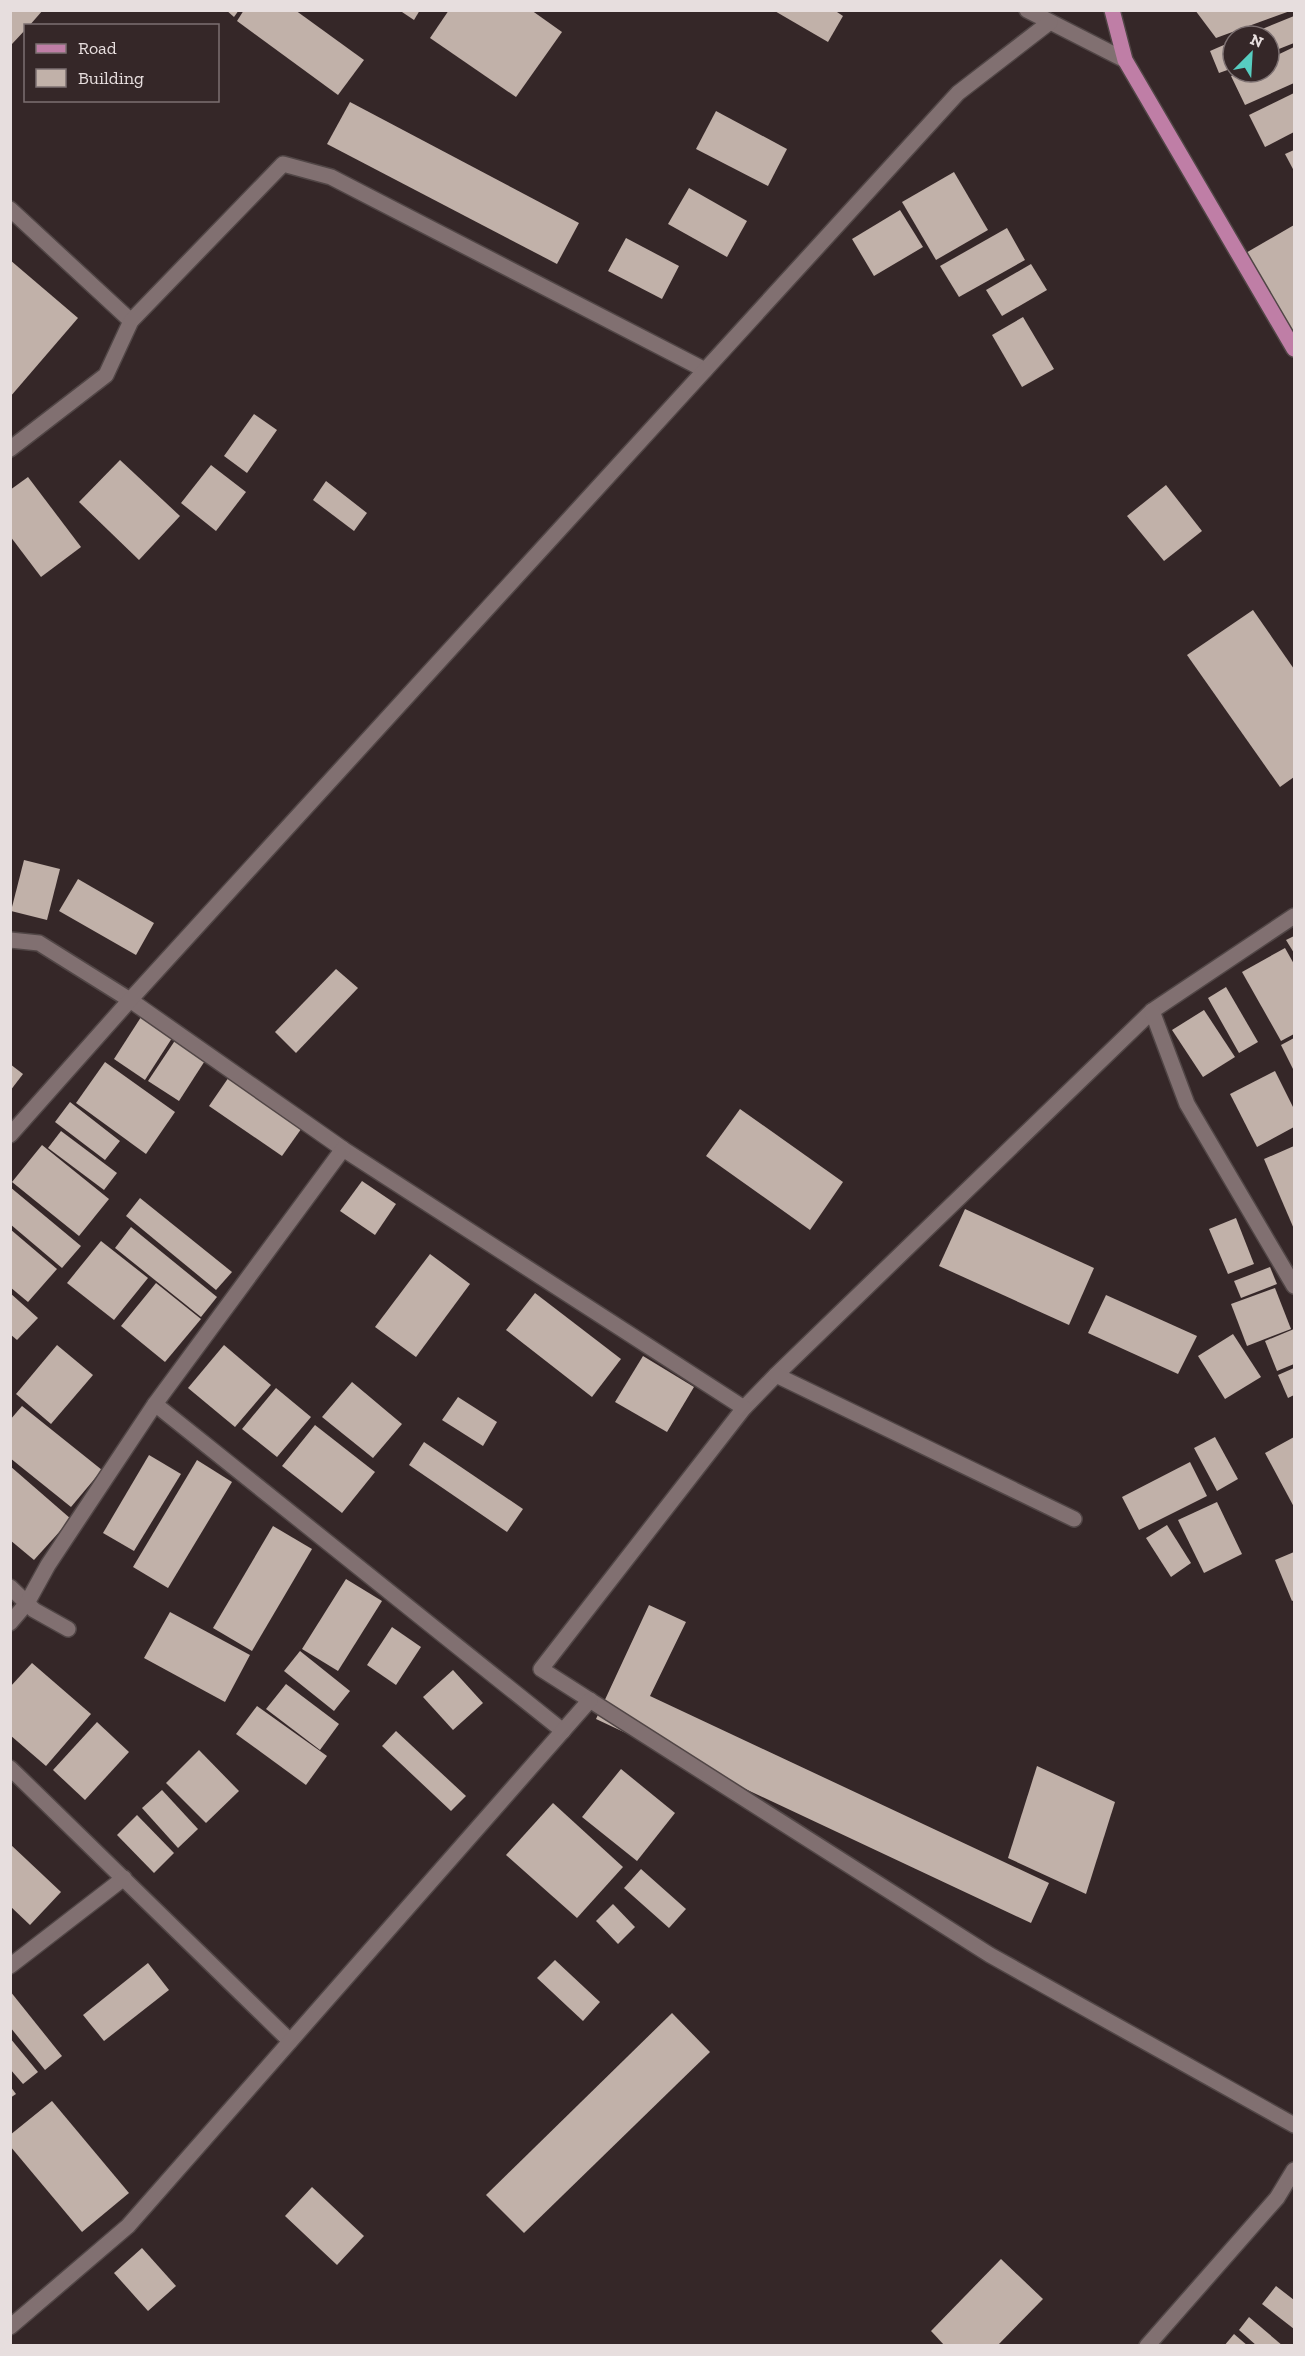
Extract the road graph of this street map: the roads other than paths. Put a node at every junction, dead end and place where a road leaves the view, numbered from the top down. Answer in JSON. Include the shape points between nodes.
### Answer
{"nodes":[{"id":1,"x":1027,"y":10,"type":"edge"},
{"id":2,"x":1112,"y":10,"type":"edge"},
{"id":3,"x":1050,"y":22,"type":"junction"},
{"id":4,"x":1125,"y":60,"type":"junction"},
{"id":5,"x":10,"y":209,"type":"edge"},
{"id":6,"x":131,"y":321,"type":"junction"},
{"id":7,"x":1294,"y":349,"type":"edge"},
{"id":8,"x":705,"y":370,"type":"junction"},
{"id":9,"x":10,"y":449,"type":"edge"},
{"id":10,"x":1294,"y":916,"type":"edge"},
{"id":11,"x":10,"y":940,"type":"edge"},
{"id":12,"x":130,"y":1000,"type":"junction"},
{"id":13,"x":1152,"y":1011,"type":"junction"},
{"id":14,"x":10,"y":1135,"type":"edge"},
{"id":15,"x":343,"y":1149,"type":"junction"},
{"id":16,"x":1294,"y":1286,"type":"edge"},
{"id":17,"x":776,"y":1375,"type":"junction"},
{"id":18,"x":155,"y":1404,"type":"junction"},
{"id":19,"x":744,"y":1408,"type":"junction"},
{"id":20,"x":1074,"y":1519,"type":"dead end"},
{"id":21,"x":10,"y":1587,"type":"edge"},
{"id":22,"x":27,"y":1603,"type":"junction"},
{"id":23,"x":10,"y":1623,"type":"edge"},
{"id":24,"x":68,"y":1629,"type":"dead end"},
{"id":25,"x":590,"y":1700,"type":"junction"},
{"id":26,"x":563,"y":1731,"type":"junction"},
{"id":27,"x":10,"y":1768,"type":"edge"},
{"id":28,"x":124,"y":1878,"type":"junction"},
{"id":29,"x":10,"y":1966,"type":"edge"},
{"id":30,"x":290,"y":2041,"type":"junction"},
{"id":31,"x":1294,"y":2125,"type":"edge"},
{"id":32,"x":1294,"y":2170,"type":"edge"},
{"id":33,"x":10,"y":2327,"type":"edge"},
{"id":34,"x":1147,"y":2346,"type":"edge"}],
"edges":[{"from":1,"to":3,"type":"street"},
{"from":2,"to":4,"type":"main road"},
{"from":3,"to":4,"type":"street"},
{"from":3,"to":8,"type":"street","via":[[958,93]]},
{"from":4,"to":7,"type":"main road"},
{"from":5,"to":6,"type":"street"},
{"from":6,"to":8,"type":"street","via":[[283,164],[331,177]]},
{"from":6,"to":9,"type":"street","via":[[106,375]]},
{"from":8,"to":12,"type":"street"},
{"from":10,"to":13,"type":"street"},
{"from":11,"to":12,"type":"street","via":[[39,943]]},
{"from":12,"to":14,"type":"street"},
{"from":12,"to":15,"type":"street"},
{"from":13,"to":16,"type":"street","via":[[1187,1104]]},
{"from":13,"to":17,"type":"street"},
{"from":15,"to":18,"type":"street"},
{"from":15,"to":19,"type":"street"},
{"from":17,"to":19,"type":"street"},
{"from":17,"to":20,"type":"street"},
{"from":18,"to":22,"type":"street"},
{"from":18,"to":26,"type":"street"},
{"from":19,"to":25,"type":"street","via":[[541,1669]]},
{"from":21,"to":22,"type":"street"},
{"from":22,"to":23,"type":"street"},
{"from":22,"to":24,"type":"street"},
{"from":25,"to":26,"type":"street"},
{"from":25,"to":31,"type":"street","via":[[990,1955]]},
{"from":26,"to":30,"type":"street"},
{"from":27,"to":28,"type":"street"},
{"from":28,"to":29,"type":"street"},
{"from":28,"to":30,"type":"street"},
{"from":30,"to":33,"type":"street","via":[[128,2226]]},
{"from":32,"to":34,"type":"street","via":[[1277,2198]]}]}
